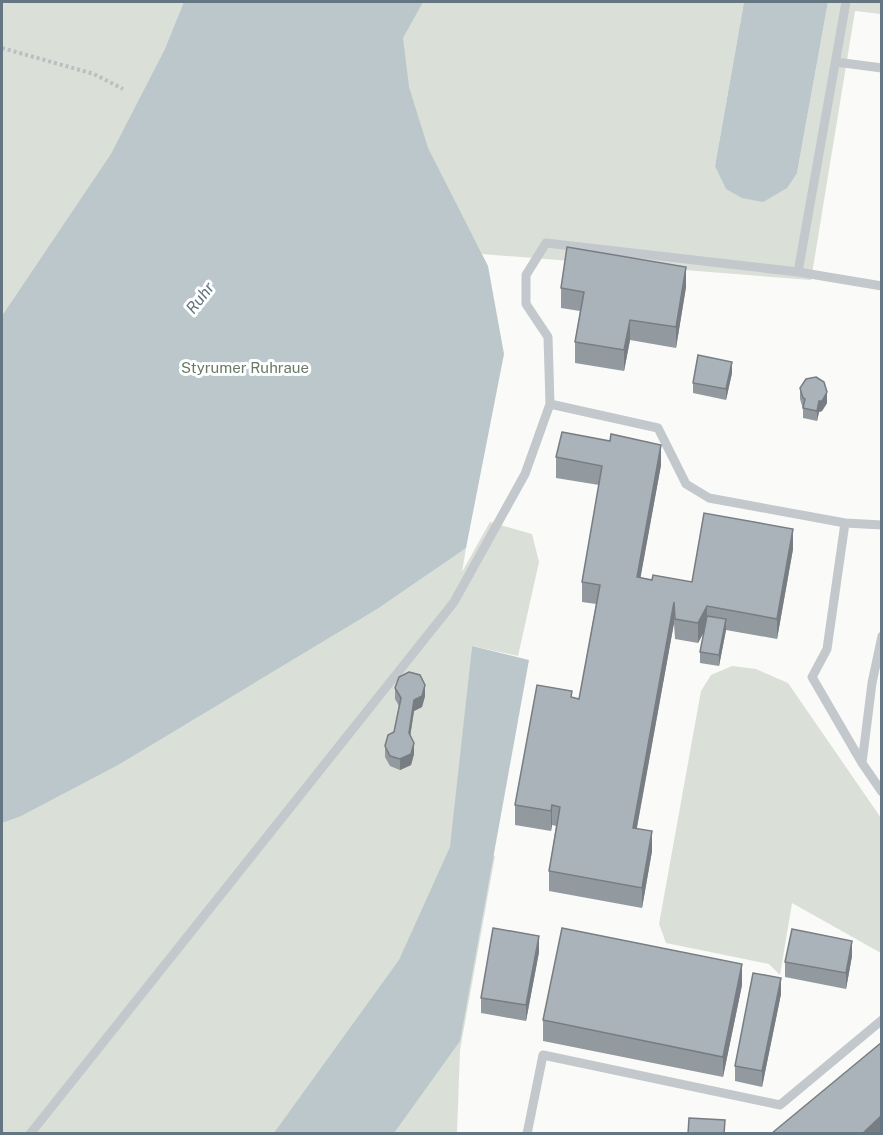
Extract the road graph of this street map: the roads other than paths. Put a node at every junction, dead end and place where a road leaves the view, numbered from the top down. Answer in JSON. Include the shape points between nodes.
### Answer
{"nodes":[{"id":1,"x":846,"y":2,"type":"edge"},
{"id":2,"x":836,"y":62,"type":"junction"},
{"id":3,"x":882,"y":68,"type":"edge"},
{"id":4,"x":798,"y":272,"type":"junction"},
{"id":5,"x":882,"y":286,"type":"edge"},
{"id":6,"x":550,"y":404,"type":"junction"},
{"id":7,"x":845,"y":523,"type":"junction"},
{"id":8,"x":882,"y":525,"type":"edge"},
{"id":9,"x":882,"y":636,"type":"edge"},
{"id":10,"x":862,"y":763,"type":"junction"},
{"id":11,"x":882,"y":792,"type":"edge"},
{"id":12,"x":882,"y":1020,"type":"edge"},
{"id":13,"x":30,"y":1134,"type":"edge"},
{"id":14,"x":527,"y":1134,"type":"edge"}],
"edges":[{"from":1,"to":2,"type":"lane"},
{"from":2,"to":3,"type":"lane"},
{"from":2,"to":4,"type":"lane"},
{"from":4,"to":5,"type":"lane"},
{"from":4,"to":6,"type":"lane","via":[[546,243],[526,275],[526,304],[548,337]]},
{"from":6,"to":7,"type":"lane","via":[[658,428],[686,484],[709,498]]},
{"from":6,"to":13,"type":"lane","via":[[525,474],[454,602]]},
{"from":7,"to":8,"type":"lane"},
{"from":7,"to":10,"type":"lane","via":[[827,649],[813,677]]},
{"from":9,"to":10,"type":"lane"},
{"from":10,"to":11,"type":"lane"},
{"from":12,"to":14,"type":"lane","via":[[780,1105],[543,1055]]}]}
